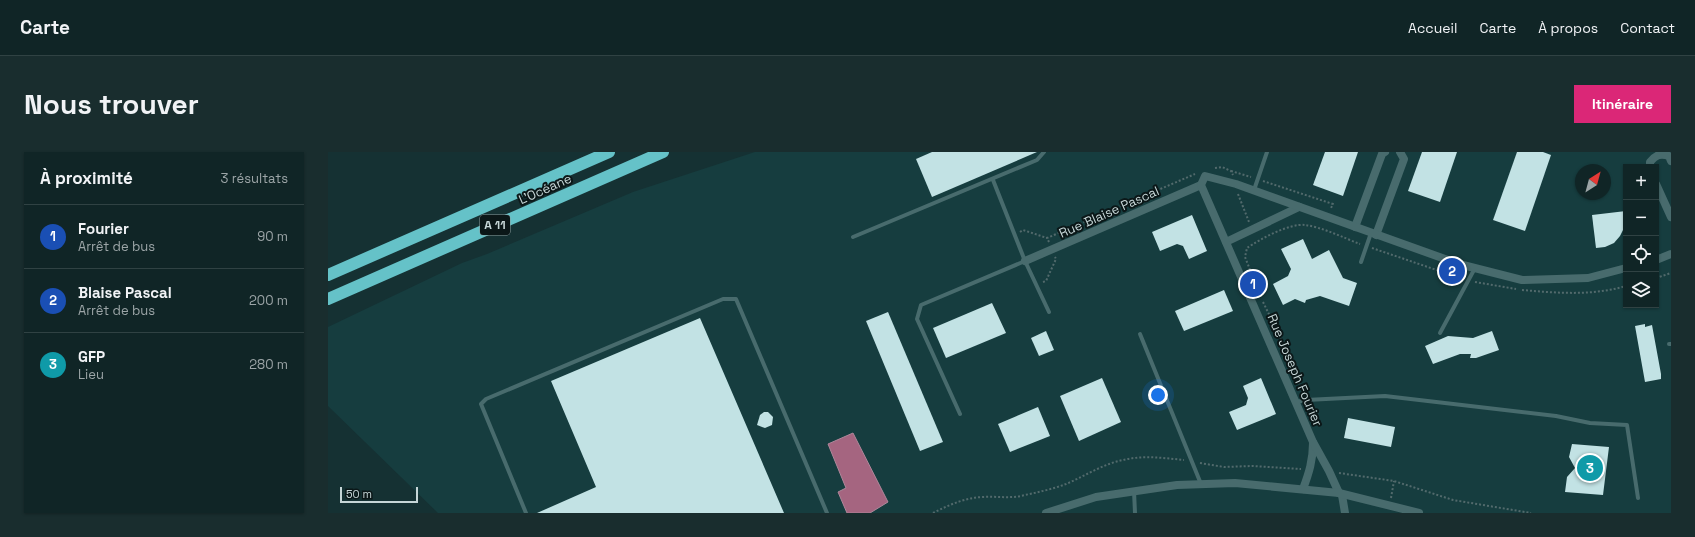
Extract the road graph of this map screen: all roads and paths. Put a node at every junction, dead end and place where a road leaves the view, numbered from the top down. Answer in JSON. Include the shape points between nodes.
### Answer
{"nodes":[{"id":1,"x":609,"y":152,"type":"edge"},
{"id":2,"x":663,"y":152,"type":"edge"},
{"id":3,"x":1044,"y":152,"type":"edge"},
{"id":4,"x":1266,"y":152,"type":"edge"},
{"id":5,"x":1385,"y":152,"type":"edge"},
{"id":6,"x":1400,"y":152,"type":"edge"},
{"id":7,"x":1671,"y":161,"type":"edge"},
{"id":8,"x":1650,"y":164,"type":"edge"},
{"id":9,"x":1206,"y":173,"type":"junction"},
{"id":10,"x":993,"y":180,"type":"junction"},
{"id":11,"x":1236,"y":184,"type":"junction"},
{"id":12,"x":1201,"y":185,"type":"junction"},
{"id":13,"x":1254,"y":191,"type":"junction"},
{"id":14,"x":1659,"y":191,"type":"edge"},
{"id":15,"x":1299,"y":207,"type":"junction"},
{"id":16,"x":1671,"y":217,"type":"edge"},
{"id":17,"x":1355,"y":227,"type":"junction"},
{"id":18,"x":1251,"y":229,"type":"junction"},
{"id":19,"x":1014,"y":234,"type":"junction"},
{"id":20,"x":1374,"y":234,"type":"junction"},
{"id":21,"x":853,"y":237,"type":"dead end"},
{"id":22,"x":1047,"y":238,"type":"dead end"},
{"id":23,"x":1257,"y":241,"type":"junction"},
{"id":24,"x":1226,"y":242,"type":"junction"},
{"id":25,"x":1367,"y":246,"type":"junction"},
{"id":26,"x":1671,"y":254,"type":"edge"},
{"id":27,"x":1659,"y":259,"type":"edge"},
{"id":28,"x":1025,"y":261,"type":"junction"},
{"id":29,"x":1361,"y":262,"type":"dead end"},
{"id":30,"x":1475,"y":268,"type":"junction"},
{"id":31,"x":1623,"y":269,"type":"edge"},
{"id":32,"x":1671,"y":273,"type":"edge"},
{"id":33,"x":328,"y":275,"type":"edge"},
{"id":34,"x":1659,"y":277,"type":"edge"},
{"id":35,"x":1468,"y":281,"type":"junction"},
{"id":36,"x":1623,"y":287,"type":"edge"},
{"id":37,"x":1257,"y":289,"type":"dead end"},
{"id":38,"x":1260,"y":295,"type":"dead end"},
{"id":39,"x":328,"y":299,"type":"edge"},
{"id":40,"x":1048,"y":312,"type":"dead end"},
{"id":41,"x":1440,"y":333,"type":"dead end"},
{"id":42,"x":1140,"y":334,"type":"dead end"},
{"id":43,"x":1306,"y":400,"type":"junction"},
{"id":44,"x":1295,"y":402,"type":"junction"},
{"id":45,"x":960,"y":414,"type":"dead end"},
{"id":46,"x":1313,"y":442,"type":"junction"},
{"id":47,"x":1201,"y":484,"type":"junction"},
{"id":48,"x":1303,"y":489,"type":"junction"},
{"id":49,"x":1134,"y":491,"type":"junction"},
{"id":50,"x":1340,"y":494,"type":"junction"},
{"id":51,"x":1638,"y":498,"type":"dead end"},
{"id":52,"x":526,"y":513,"type":"edge"},
{"id":53,"x":828,"y":513,"type":"edge"},
{"id":54,"x":1046,"y":513,"type":"edge"},
{"id":55,"x":1135,"y":513,"type":"edge"},
{"id":56,"x":1345,"y":513,"type":"edge"},
{"id":57,"x":1419,"y":513,"type":"edge"}],
"edges":[{"from":1,"to":33,"type":"highway","name":"L’Océane","number":"A 11"},
{"from":2,"to":39,"type":"highway","name":"L’Océane","number":"A 11"},
{"from":3,"to":10,"type":"lane","via":[[1037,160]]},
{"from":4,"to":13,"type":"lane"},
{"from":5,"to":17,"type":"street","via":[[1382,154]]},
{"from":6,"to":20,"type":"street","via":[[1404,159]]},
{"from":7,"to":8,"type":"street","via":[[1669,156],[1662,154],[1655,156]]},
{"from":9,"to":11,"type":"street"},
{"from":9,"to":11,"type":"path","via":[[1222,167],[1232,171]]},
{"from":9,"to":12,"type":"street"},
{"from":10,"to":19,"type":"lane"},
{"from":10,"to":21,"type":"lane"},
{"from":11,"to":13,"type":"street"},
{"from":11,"to":18,"type":"path"},
{"from":12,"to":24,"type":"street","name":"Rue Joseph Fourier"},
{"from":12,"to":28,"type":"street","name":"Rue Blaise Pascal"},
{"from":13,"to":15,"type":"street"},
{"from":14,"to":16,"type":"street"},
{"from":15,"to":17,"type":"street"},
{"from":15,"to":18,"type":"street"},
{"from":17,"to":20,"type":"street"},
{"from":18,"to":23,"type":"path"},
{"from":18,"to":24,"type":"street"},
{"from":19,"to":22,"type":"path","via":[[1024,230]]},
{"from":19,"to":28,"type":"lane"},
{"from":20,"to":25,"type":"lane"},
{"from":20,"to":30,"type":"street"},
{"from":23,"to":25,"type":"path","via":[[1294,226],[1304,225]]},
{"from":23,"to":37,"type":"path","via":[[1248,248],[1245,257]]},
{"from":24,"to":44,"type":"street","name":"Rue Joseph Fourier"},
{"from":25,"to":29,"type":"lane"},
{"from":25,"to":35,"type":"path"},
{"from":26,"to":27,"type":"street"},
{"from":28,"to":40,"type":"lane"},
{"from":28,"to":45,"type":"lane","via":[[921,305],[917,319]]},
{"from":30,"to":31,"type":"street","via":[[1522,280],[1588,278]]},
{"from":30,"to":35,"type":"lane"},
{"from":32,"to":34,"type":"path"},
{"from":35,"to":36,"type":"path","via":[[1523,290],[1580,293]]},
{"from":35,"to":41,"type":"lane"},
{"from":38,"to":43,"type":"path"},
{"from":42,"to":47,"type":"lane"},
{"from":43,"to":44,"type":"lane"},
{"from":43,"to":51,"type":"lane","via":[[1385,396],[1556,416],[1590,423],[1627,425]]},
{"from":44,"to":46,"type":"street","name":"Rue Joseph Fourier"},
{"from":46,"to":48,"type":"street","name":"Rue Joseph Fourier","via":[[1312,464]]},
{"from":46,"to":50,"type":"street","name":"Rue Joseph Fourier"},
{"from":47,"to":48,"type":"street","via":[[1235,482]]},
{"from":47,"to":49,"type":"street"},
{"from":48,"to":50,"type":"street"},
{"from":49,"to":54,"type":"street","via":[[1096,497]]},
{"from":49,"to":55,"type":"lane"},
{"from":50,"to":56,"type":"street","name":"Rue Joseph Fourier"},
{"from":50,"to":57,"type":"street"},
{"from":52,"to":53,"type":"lane","via":[[481,404],[486,399],[723,299],[736,299]]}]}
